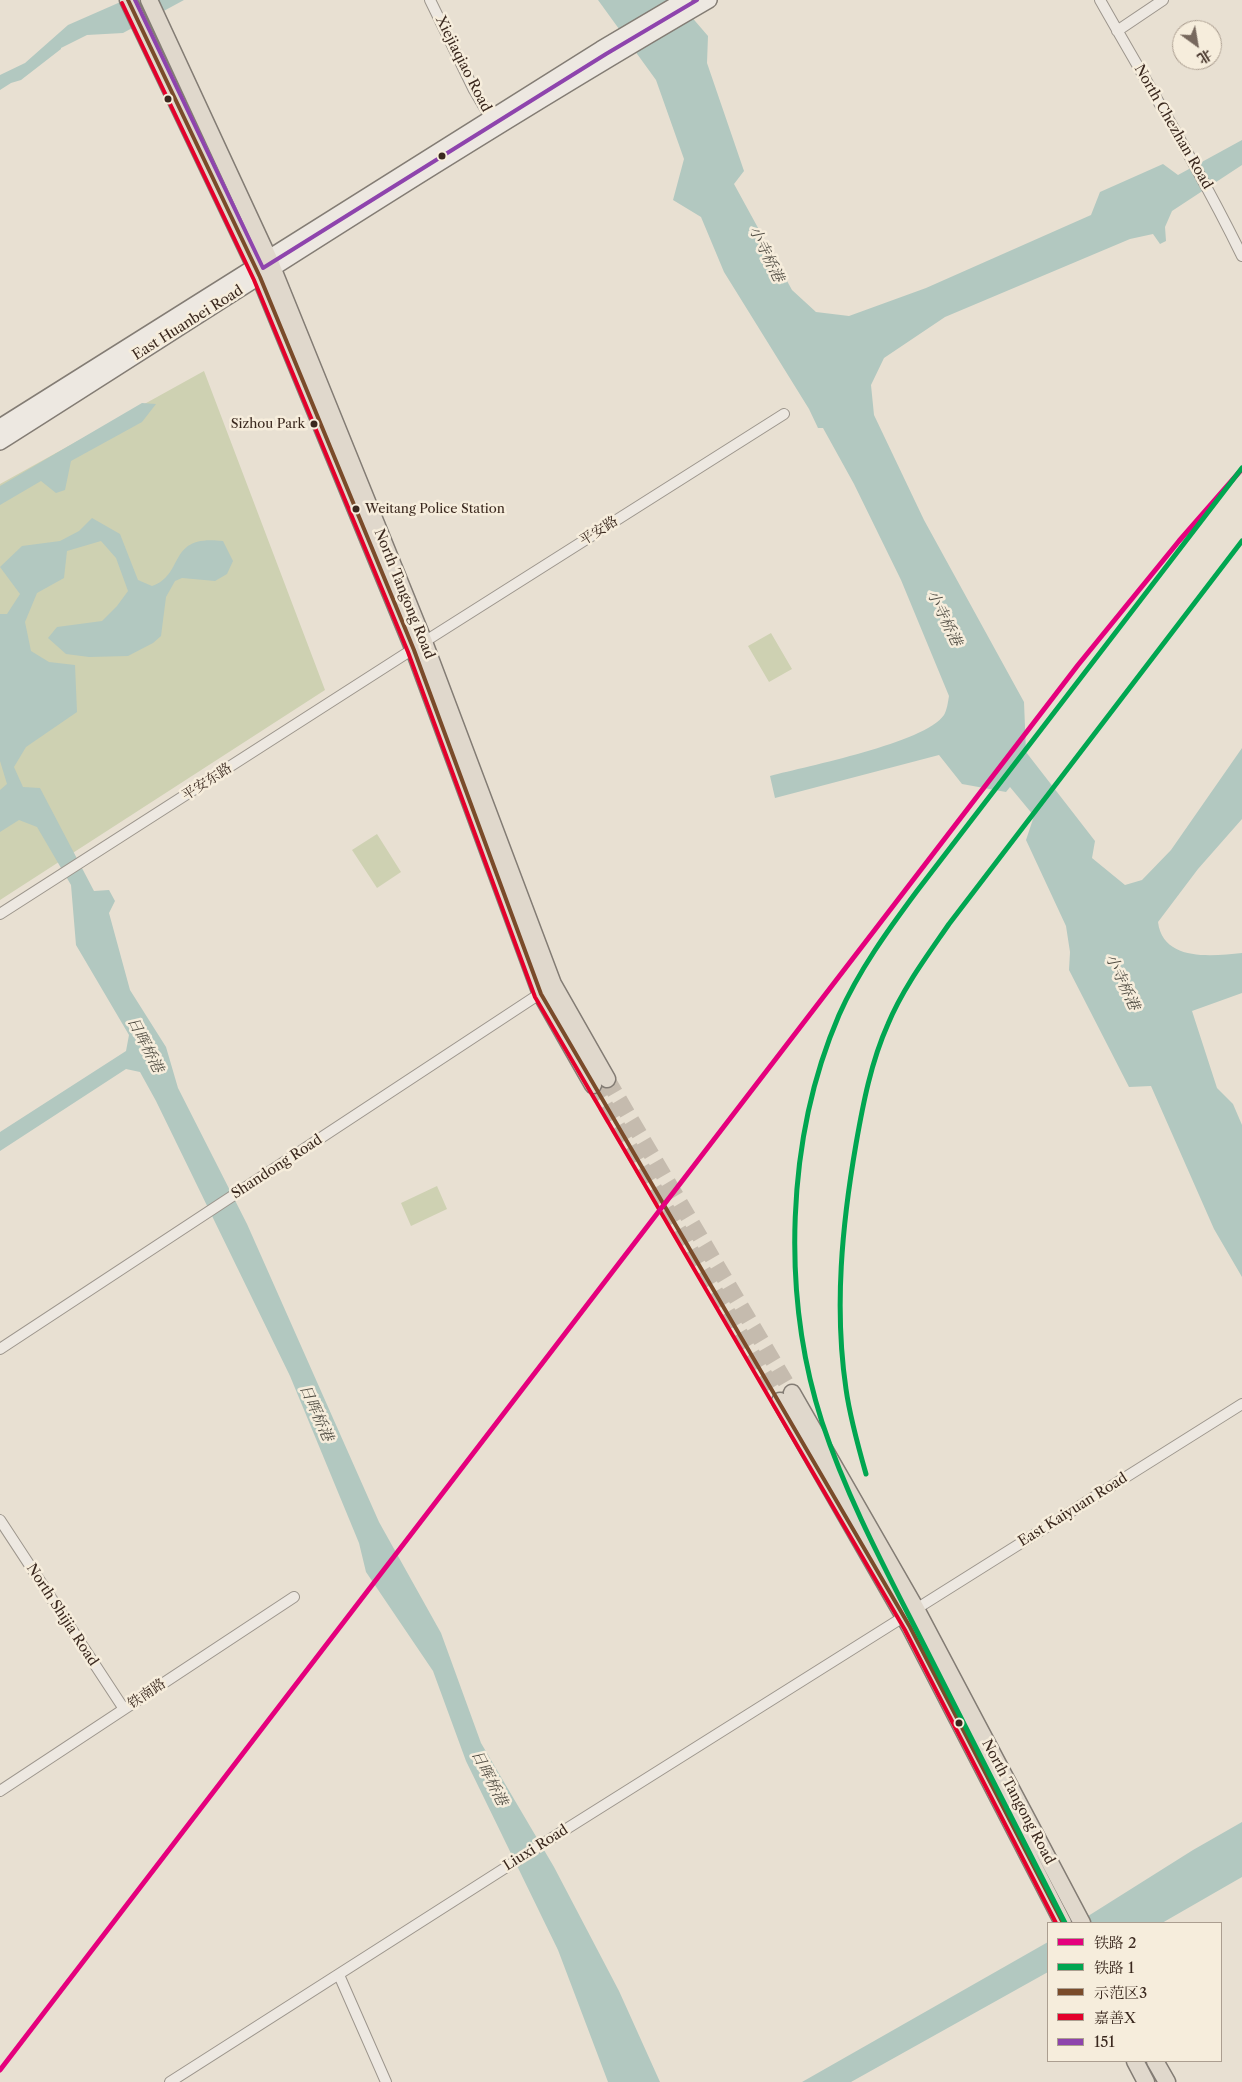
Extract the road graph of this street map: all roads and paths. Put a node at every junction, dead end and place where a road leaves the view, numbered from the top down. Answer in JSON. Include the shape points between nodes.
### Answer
{"nodes":[{"id":1,"x":128,"y":0,"type":"edge"},
{"id":2,"x":149,"y":0,"type":"edge"},
{"id":3,"x":430,"y":0,"type":"edge"},
{"id":4,"x":684,"y":0,"type":"edge"},
{"id":5,"x":709,"y":0,"type":"edge"},
{"id":6,"x":1100,"y":0,"type":"edge"},
{"id":7,"x":1163,"y":0,"type":"edge"},
{"id":8,"x":1117,"y":31,"type":"junction"},
{"id":9,"x":605,"y":54,"type":"junction"},
{"id":10,"x":494,"y":123,"type":"junction"},
{"id":11,"x":1242,"y":256,"type":"edge"},
{"id":12,"x":264,"y":267,"type":"junction"},
{"id":13,"x":784,"y":414,"type":"dead end"},
{"id":14,"x":0,"y":427,"type":"edge"},
{"id":15,"x":0,"y":442,"type":"edge"},
{"id":16,"x":419,"y":646,"type":"junction"},
{"id":17,"x":0,"y":914,"type":"edge"},
{"id":18,"x":547,"y":989,"type":"junction"},
{"id":19,"x":600,"y":1082,"type":"tunnel mouth"},
{"id":20,"x":0,"y":1349,"type":"edge"},
{"id":21,"x":786,"y":1397,"type":"tunnel mouth"},
{"id":22,"x":1242,"y":1404,"type":"edge"},
{"id":23,"x":0,"y":1520,"type":"edge"},
{"id":24,"x":294,"y":1597,"type":"dead end"},
{"id":25,"x":910,"y":1612,"type":"junction"},
{"id":26,"x":124,"y":1709,"type":"junction"},
{"id":27,"x":0,"y":1792,"type":"edge"},
{"id":28,"x":1075,"y":1921,"type":"edge"},
{"id":29,"x":339,"y":1975,"type":"junction"},
{"id":30,"x":1136,"y":2062,"type":"edge"},
{"id":31,"x":1156,"y":2062,"type":"edge"},
{"id":32,"x":1164,"y":2081,"type":"edge"},
{"id":33,"x":170,"y":2082,"type":"edge"},
{"id":34,"x":386,"y":2082,"type":"edge"},
{"id":35,"x":1146,"y":2082,"type":"edge"}],
"edges":[{"from":1,"to":12,"type":"main road","name":"North Tangong Road"},
{"from":2,"to":12,"type":"main road","name":"North Tangong Road"},
{"from":3,"to":10,"type":"street","name":"Xiejiaqiao Road"},
{"from":4,"to":9,"type":"street","name":"East Huanbei Road"},
{"from":5,"to":9,"type":"street","name":"East Huanbei Road"},
{"from":6,"to":8,"type":"street","name":"North Chezhan Road"},
{"from":7,"to":8,"type":"street"},
{"from":8,"to":11,"type":"street","name":"North Chezhan Road","via":[[1210,191]]},
{"from":9,"to":10,"type":"street","name":"East Huanbei Road"},
{"from":10,"to":12,"type":"street","name":"East Huanbei Road"},
{"from":12,"to":14,"type":"street","name":"East Huanbei Road"},
{"from":12,"to":15,"type":"street","name":"East Huanbei Road"},
{"from":12,"to":16,"type":"main road","name":"North Tangong Road"},
{"from":13,"to":16,"type":"street","name":"平安路"},
{"from":16,"to":17,"type":"street","name":"平安东路"},
{"from":16,"to":18,"type":"main road","name":"North Tangong Road"},
{"from":18,"to":19,"type":"main road","name":"North Tangong Road"},
{"from":18,"to":20,"type":"street","name":"Shandong Road"},
{"from":21,"to":25,"type":"main road","name":"North Tangong Road"},
{"from":22,"to":25,"type":"street","name":"East Kaiyuan Road"},
{"from":23,"to":26,"type":"street","name":"North Shijia Road"},
{"from":24,"to":26,"type":"street","name":"铁南路"},
{"from":25,"to":28,"type":"main road","name":"North Tangong Road"},
{"from":25,"to":29,"type":"street","name":"Liuxi Road"},
{"from":26,"to":27,"type":"street","name":"铁南路"},
{"from":29,"to":33,"type":"street","name":"Liuxi Road"},
{"from":29,"to":34,"type":"street"},
{"from":30,"to":35,"type":"main road"},
{"from":31,"to":32,"type":"main road"}]}
